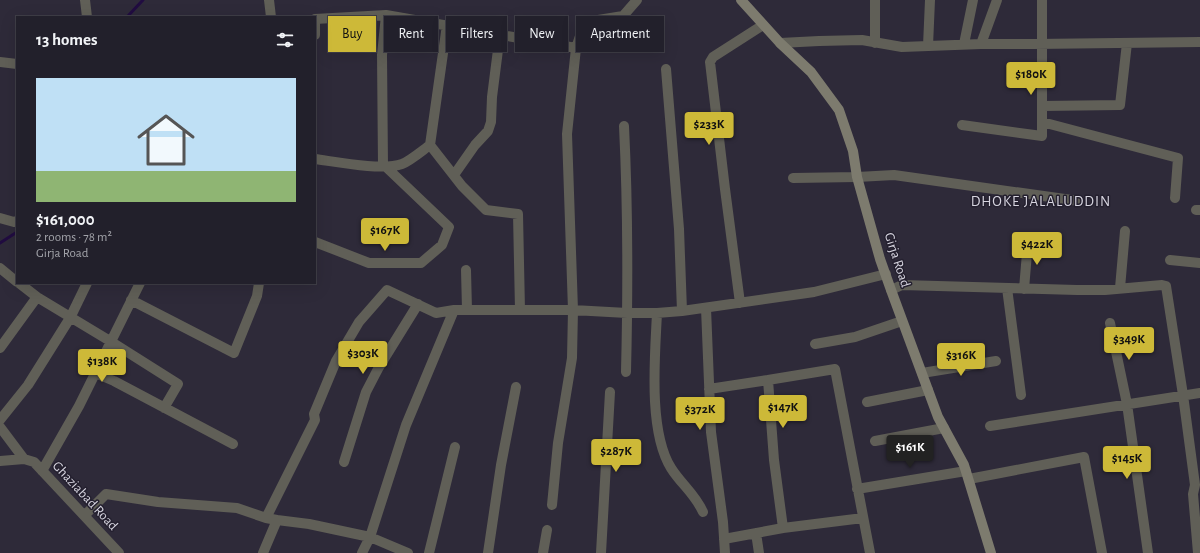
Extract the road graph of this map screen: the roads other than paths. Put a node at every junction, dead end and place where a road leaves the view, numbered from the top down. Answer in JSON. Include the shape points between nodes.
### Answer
{"nodes":[{"id":1,"x":85,"y":0,"type":"edge"},
{"id":2,"x":269,"y":0,"type":"edge"},
{"id":3,"x":741,"y":0,"type":"edge"},
{"id":4,"x":875,"y":0,"type":"edge"},
{"id":5,"x":930,"y":0,"type":"edge"},
{"id":6,"x":973,"y":0,"type":"edge"},
{"id":7,"x":997,"y":0,"type":"edge"},
{"id":8,"x":1042,"y":0,"type":"edge"},
{"id":9,"x":633,"y":1,"type":"edge"},
{"id":10,"x":386,"y":15,"type":"junction"},
{"id":11,"x":87,"y":16,"type":"edge"},
{"id":12,"x":271,"y":16,"type":"edge"},
{"id":13,"x":623,"y":16,"type":"edge"},
{"id":14,"x":316,"y":19,"type":"edge"},
{"id":15,"x":763,"y":25,"type":"junction"},
{"id":16,"x":446,"y":26,"type":"edge"},
{"id":17,"x":446,"y":33,"type":"edge"},
{"id":18,"x":507,"y":35,"type":"edge"},
{"id":19,"x":1200,"y":42,"type":"edge"},
{"id":20,"x":780,"y":43,"type":"junction"},
{"id":21,"x":875,"y":43,"type":"junction"},
{"id":22,"x":1127,"y":43,"type":"junction"},
{"id":23,"x":964,"y":44,"type":"junction"},
{"id":24,"x":981,"y":44,"type":"junction"},
{"id":25,"x":1042,"y":44,"type":"junction"},
{"id":26,"x":928,"y":46,"type":"junction"},
{"id":27,"x":576,"y":48,"type":"joint"},
{"id":28,"x":498,"y":52,"type":"edge"},
{"id":29,"x":0,"y":62,"type":"edge"},
{"id":30,"x":16,"y":64,"type":"edge"},
{"id":31,"x":666,"y":69,"type":"dead end"},
{"id":32,"x":1042,"y":106,"type":"junction"},
{"id":33,"x":1042,"y":122,"type":"junction"},
{"id":34,"x":962,"y":125,"type":"dead end"},
{"id":35,"x":624,"y":126,"type":"dead end"},
{"id":36,"x":430,"y":145,"type":"junction"},
{"id":37,"x":316,"y":159,"type":"edge"},
{"id":38,"x":384,"y":166,"type":"junction"},
{"id":39,"x":454,"y":175,"type":"junction"},
{"id":40,"x":857,"y":177,"type":"junction"},
{"id":41,"x":793,"y":178,"type":"dead end"},
{"id":42,"x":1175,"y":198,"type":"dead end"},
{"id":43,"x":1079,"y":200,"type":"dead end"},
{"id":44,"x":0,"y":218,"type":"edge"},
{"id":45,"x":16,"y":221,"type":"edge"},
{"id":46,"x":1125,"y":231,"type":"dead end"},
{"id":47,"x":1028,"y":241,"type":"dead end"},
{"id":48,"x":316,"y":242,"type":"edge"},
{"id":49,"x":1170,"y":260,"type":"dead end"},
{"id":50,"x":1200,"y":263,"type":"edge"},
{"id":51,"x":0,"y":268,"type":"edge"},
{"id":52,"x":466,"y":270,"type":"dead end"},
{"id":53,"x":886,"y":274,"type":"junction"},
{"id":54,"x":16,"y":280,"type":"edge"},
{"id":55,"x":21,"y":284,"type":"edge"},
{"id":56,"x":87,"y":284,"type":"edge"},
{"id":57,"x":139,"y":284,"type":"edge"},
{"id":58,"x":259,"y":284,"type":"edge"},
{"id":59,"x":1007,"y":288,"type":"junction"},
{"id":60,"x":1120,"y":288,"type":"junction"},
{"id":61,"x":1024,"y":289,"type":"junction"},
{"id":62,"x":891,"y":290,"type":"junction"},
{"id":63,"x":37,"y":297,"type":"junction"},
{"id":64,"x":131,"y":300,"type":"junction"},
{"id":65,"x":740,"y":303,"type":"junction"},
{"id":66,"x":418,"y":304,"type":"junction"},
{"id":67,"x":706,"y":308,"type":"junction"},
{"id":68,"x":454,"y":310,"type":"junction"},
{"id":69,"x":467,"y":310,"type":"junction"},
{"id":70,"x":520,"y":310,"type":"junction"},
{"id":71,"x":573,"y":310,"type":"junction"},
{"id":72,"x":682,"y":311,"type":"junction"},
{"id":73,"x":627,"y":313,"type":"junction"},
{"id":74,"x":657,"y":314,"type":"junction"},
{"id":75,"x":70,"y":318,"type":"junction"},
{"id":76,"x":902,"y":321,"type":"junction"},
{"id":77,"x":1110,"y":323,"type":"dead end"},
{"id":78,"x":110,"y":341,"type":"junction"},
{"id":79,"x":815,"y":344,"type":"dead end"},
{"id":80,"x":0,"y":348,"type":"edge"},
{"id":81,"x":996,"y":361,"type":"dead end"},
{"id":82,"x":626,"y":372,"type":"dead end"},
{"id":83,"x":95,"y":373,"type":"junction"},
{"id":84,"x":922,"y":373,"type":"junction"},
{"id":85,"x":768,"y":380,"type":"junction"},
{"id":86,"x":516,"y":387,"type":"dead end"},
{"id":87,"x":709,"y":390,"type":"junction"},
{"id":88,"x":928,"y":390,"type":"junction"},
{"id":89,"x":610,"y":392,"type":"dead end"},
{"id":90,"x":1200,"y":393,"type":"edge"},
{"id":91,"x":1021,"y":395,"type":"dead end"},
{"id":92,"x":1183,"y":395,"type":"junction"},
{"id":93,"x":867,"y":402,"type":"dead end"},
{"id":94,"x":1127,"y":404,"type":"junction"},
{"id":95,"x":164,"y":408,"type":"junction"},
{"id":96,"x":0,"y":420,"type":"edge"},
{"id":97,"x":990,"y":426,"type":"dead end"},
{"id":98,"x":0,"y":427,"type":"edge"},
{"id":99,"x":944,"y":428,"type":"junction"},
{"id":100,"x":875,"y":441,"type":"dead end"},
{"id":101,"x":233,"y":444,"type":"dead end"},
{"id":102,"x":456,"y":447,"type":"dead end"},
{"id":103,"x":27,"y":460,"type":"junction"},
{"id":104,"x":0,"y":461,"type":"edge"},
{"id":105,"x":344,"y":462,"type":"dead end"},
{"id":106,"x":42,"y":471,"type":"junction"},
{"id":107,"x":967,"y":475,"type":"junction"},
{"id":108,"x":1197,"y":485,"type":"edge"},
{"id":109,"x":857,"y":489,"type":"junction"},
{"id":110,"x":552,"y":505,"type":"dead end"},
{"id":111,"x":703,"y":512,"type":"dead end"},
{"id":112,"x":84,"y":515,"type":"junction"},
{"id":113,"x":266,"y":518,"type":"junction"},
{"id":114,"x":863,"y":518,"type":"junction"},
{"id":115,"x":277,"y":520,"type":"junction"},
{"id":116,"x":783,"y":528,"type":"junction"},
{"id":117,"x":547,"y":530,"type":"dead end"},
{"id":118,"x":756,"y":533,"type":"junction"},
{"id":119,"x":370,"y":537,"type":"junction"},
{"id":120,"x":724,"y":539,"type":"junction"},
{"id":121,"x":114,"y":551,"type":"edge"},
{"id":122,"x":262,"y":553,"type":"edge"},
{"id":123,"x":362,"y":553,"type":"edge"},
{"id":124,"x":408,"y":553,"type":"edge"},
{"id":125,"x":429,"y":553,"type":"edge"},
{"id":126,"x":488,"y":553,"type":"edge"},
{"id":127,"x":542,"y":553,"type":"edge"},
{"id":128,"x":601,"y":553,"type":"edge"},
{"id":129,"x":725,"y":553,"type":"edge"},
{"id":130,"x":760,"y":553,"type":"edge"},
{"id":131,"x":870,"y":553,"type":"edge"},
{"id":132,"x":991,"y":553,"type":"edge"},
{"id":133,"x":1102,"y":553,"type":"edge"},
{"id":134,"x":1148,"y":553,"type":"edge"},
{"id":135,"x":1198,"y":553,"type":"edge"}],
"edges":[{"from":1,"to":11,"type":"street"},
{"from":2,"to":12,"type":"street"},
{"from":3,"to":15,"type":"main road","name":"Girja Road"},
{"from":4,"to":21,"type":"street"},
{"from":5,"to":26,"type":"street"},
{"from":6,"to":23,"type":"street"},
{"from":7,"to":24,"type":"street"},
{"from":8,"to":25,"type":"street"},
{"from":9,"to":13,"type":"street"},
{"from":10,"to":14,"type":"street"},
{"from":10,"to":16,"type":"street"},
{"from":10,"to":38,"type":"street","via":[[382,55]]},
{"from":15,"to":20,"type":"main road","name":"Girja Road"},
{"from":15,"to":65,"type":"street","via":[[713,57],[710,62]]},
{"from":17,"to":36,"type":"street"},
{"from":18,"to":27,"type":"street"},
{"from":19,"to":22,"type":"street"},
{"from":20,"to":21,"type":"street","via":[[862,40]]},
{"from":20,"to":40,"type":"main road","name":"Girja Road","via":[[811,72],[839,110],[853,151]]},
{"from":21,"to":26,"type":"street","via":[[902,47]]},
{"from":22,"to":25,"type":"street"},
{"from":22,"to":32,"type":"street","via":[[1120,105]]},
{"from":23,"to":24,"type":"street"},
{"from":23,"to":26,"type":"street"},
{"from":24,"to":25,"type":"street"},
{"from":25,"to":32,"type":"street"},
{"from":27,"to":71,"type":"street","via":[[567,134]]},
{"from":28,"to":39,"type":"street","via":[[488,131]]},
{"from":29,"to":30,"type":"street"},
{"from":31,"to":72,"type":"street","via":[[679,229]]},
{"from":32,"to":33,"type":"street"},
{"from":33,"to":34,"type":"street","via":[[1042,136]]},
{"from":33,"to":42,"type":"street","via":[[1178,158]]},
{"from":35,"to":73,"type":"street","via":[[627,180]]},
{"from":36,"to":38,"type":"street","via":[[403,164]]},
{"from":36,"to":39,"type":"street"},
{"from":37,"to":38,"type":"street"},
{"from":38,"to":48,"type":"street","via":[[449,228],[442,244],[421,263],[371,263]]},
{"from":39,"to":70,"type":"street","via":[[486,210],[518,214]]},
{"from":40,"to":41,"type":"street"},
{"from":40,"to":43,"type":"street","via":[[894,175]]},
{"from":40,"to":53,"type":"main road","name":"Girja Road"},
{"from":44,"to":45,"type":"street"},
{"from":46,"to":60,"type":"street"},
{"from":47,"to":61,"type":"street"},
{"from":49,"to":50,"type":"street"},
{"from":51,"to":54,"type":"street"},
{"from":52,"to":69,"type":"street"},
{"from":53,"to":62,"type":"main road","name":"Girja Road"},
{"from":53,"to":65,"type":"street","via":[[814,292]]},
{"from":55,"to":63,"type":"street"},
{"from":56,"to":75,"type":"street"},
{"from":57,"to":64,"type":"street"},
{"from":58,"to":64,"type":"street","via":[[258,296],[234,353]]},
{"from":59,"to":61,"type":"street"},
{"from":59,"to":62,"type":"street","via":[[902,285]]},
{"from":59,"to":91,"type":"street"},
{"from":60,"to":61,"type":"street"},
{"from":60,"to":92,"type":"street","via":[[1166,286]]},
{"from":62,"to":76,"type":"main road","name":"Girja Road"},
{"from":63,"to":75,"type":"street"},
{"from":63,"to":80,"type":"street"},
{"from":64,"to":78,"type":"street"},
{"from":65,"to":67,"type":"street"},
{"from":66,"to":68,"type":"street","via":[[436,313]]},
{"from":66,"to":105,"type":"street","via":[[366,392]]},
{"from":66,"to":113,"type":"street","via":[[388,290],[359,322],[336,361],[314,414],[315,420]]},
{"from":67,"to":72,"type":"street"},
{"from":67,"to":87,"type":"street"},
{"from":68,"to":69,"type":"street"},
{"from":68,"to":119,"type":"street","via":[[406,425]]},
{"from":69,"to":70,"type":"street"},
{"from":70,"to":71,"type":"street"},
{"from":71,"to":73,"type":"street"},
{"from":71,"to":110,"type":"street","via":[[572,358],[558,443]]},
{"from":72,"to":74,"type":"street"},
{"from":73,"to":74,"type":"street"},
{"from":73,"to":82,"type":"street"},
{"from":74,"to":111,"type":"street","via":[[655,388],[659,439],[671,467],[698,500]]},
{"from":75,"to":78,"type":"street"},
{"from":75,"to":96,"type":"street","via":[[28,386]]},
{"from":76,"to":79,"type":"street","via":[[855,337]]},
{"from":76,"to":84,"type":"main road","name":"Girja Road"},
{"from":77,"to":94,"type":"street"},
{"from":78,"to":83,"type":"street"},
{"from":78,"to":95,"type":"street","via":[[178,384]]},
{"from":81,"to":84,"type":"street"},
{"from":83,"to":95,"type":"street"},
{"from":83,"to":106,"type":"street"},
{"from":84,"to":88,"type":"main road","name":"Girja Road"},
{"from":85,"to":87,"type":"street"},
{"from":85,"to":109,"type":"street","via":[[835,370]]},
{"from":85,"to":116,"type":"street","via":[[774,460]]},
{"from":86,"to":126,"type":"street"},
{"from":87,"to":120,"type":"street","via":[[711,432]]},
{"from":88,"to":93,"type":"street"},
{"from":88,"to":99,"type":"main road","name":"Girja Road"},
{"from":89,"to":128,"type":"street"},
{"from":90,"to":92,"type":"street"},
{"from":92,"to":94,"type":"street"},
{"from":92,"to":108,"type":"street"},
{"from":94,"to":97,"type":"street"},
{"from":94,"to":134,"type":"street"},
{"from":95,"to":101,"type":"street"},
{"from":98,"to":103,"type":"street","name":"Ghaziabad Road"},
{"from":99,"to":100,"type":"street"},
{"from":99,"to":107,"type":"main road","name":"Girja Road"},
{"from":102,"to":125,"type":"street"},
{"from":103,"to":104,"type":"street"},
{"from":103,"to":106,"type":"street","name":"Ghaziabad Road","via":[[34,462]]},
{"from":106,"to":112,"type":"street","name":"Ghaziabad Road"},
{"from":107,"to":109,"type":"street"},
{"from":107,"to":132,"type":"main road","name":"Girja Road"},
{"from":107,"to":133,"type":"street","via":[[1084,457]]},
{"from":108,"to":135,"type":"street","via":[[1193,494]]},
{"from":109,"to":114,"type":"street"},
{"from":112,"to":113,"type":"street","via":[[106,494],[158,502],[237,508]]},
{"from":112,"to":121,"type":"street","name":"Ghaziabad Road"},
{"from":113,"to":115,"type":"street"},
{"from":114,"to":116,"type":"street"},
{"from":114,"to":131,"type":"street"},
{"from":115,"to":119,"type":"street"},
{"from":115,"to":122,"type":"street"},
{"from":116,"to":118,"type":"street"},
{"from":117,"to":127,"type":"street"},
{"from":118,"to":120,"type":"street"},
{"from":118,"to":130,"type":"street"},
{"from":119,"to":123,"type":"street"},
{"from":119,"to":124,"type":"street"},
{"from":120,"to":129,"type":"street"}]}
